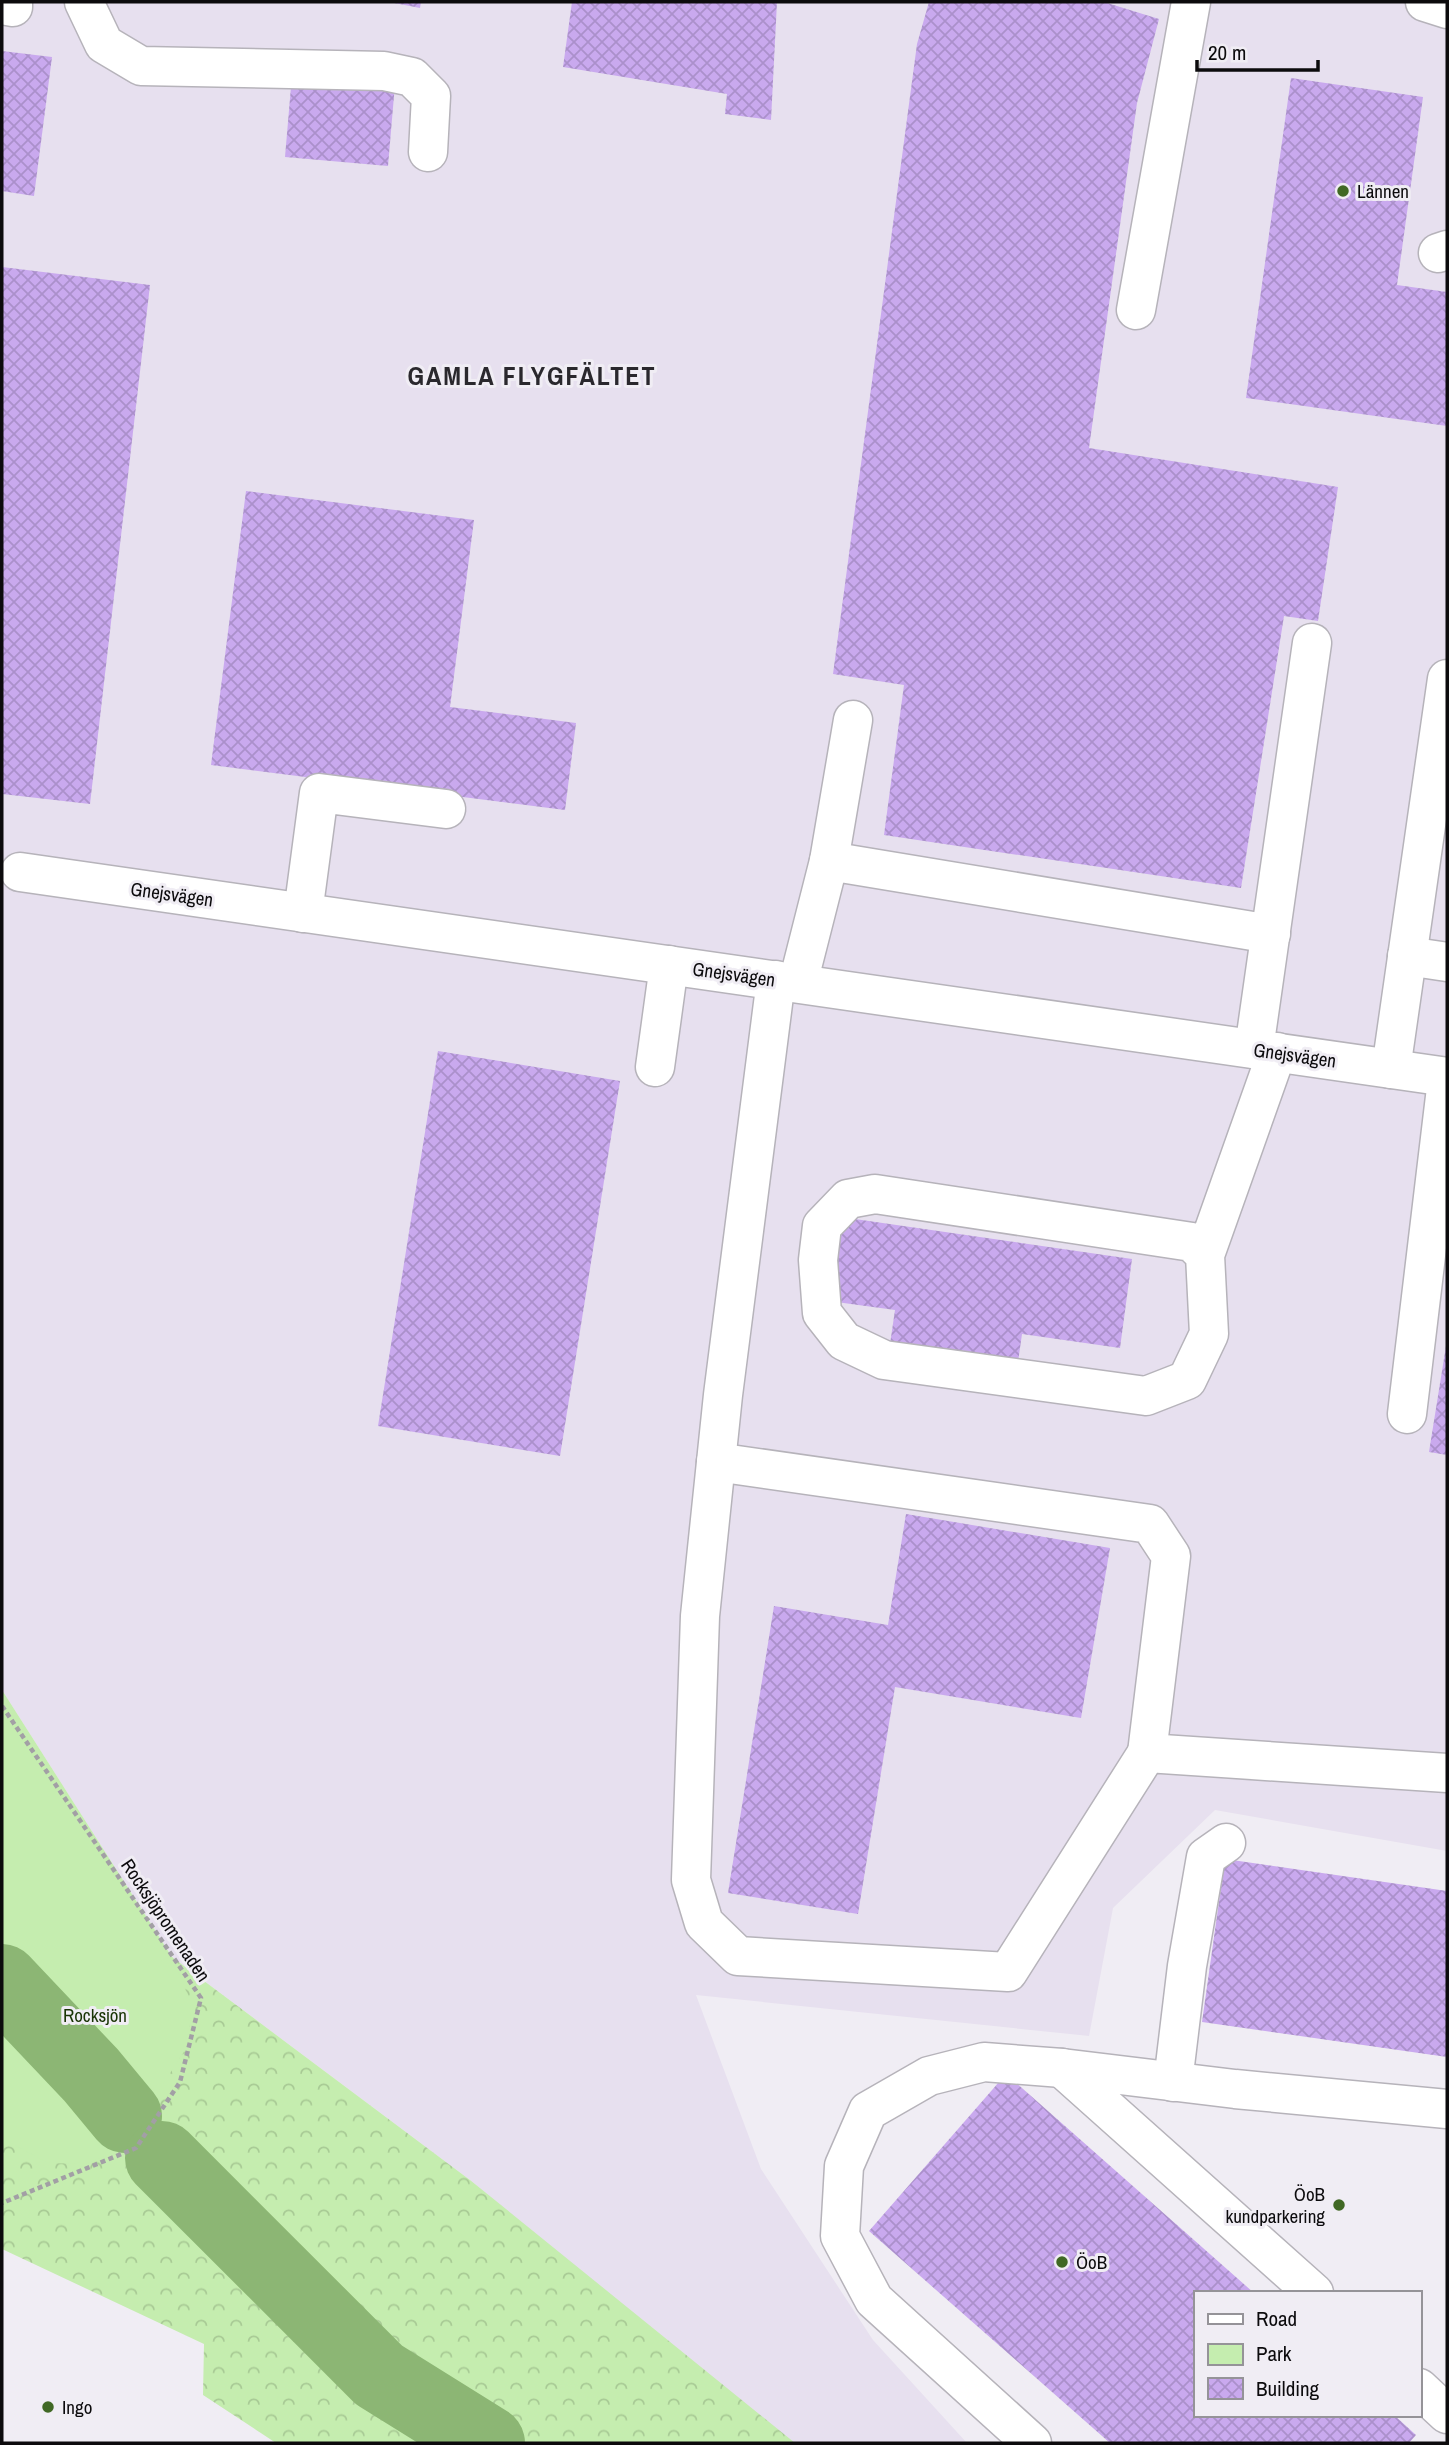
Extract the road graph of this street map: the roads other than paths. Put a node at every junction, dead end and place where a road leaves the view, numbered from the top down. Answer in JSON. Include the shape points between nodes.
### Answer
{"nodes":[{"id":1,"x":13,"y":2,"type":"edge"},
{"id":2,"x":84,"y":2,"type":"edge"},
{"id":3,"x":1191,"y":2,"type":"edge"},
{"id":4,"x":1425,"y":2,"type":"edge"},
{"id":5,"x":2,"y":5,"type":"edge"},
{"id":6,"x":1447,"y":9,"type":"edge"},
{"id":7,"x":428,"y":152,"type":"dead end"},
{"id":8,"x":1136,"y":310,"type":"dead end"},
{"id":9,"x":1312,"y":643,"type":"dead end"},
{"id":10,"x":1447,"y":679,"type":"edge"},
{"id":11,"x":853,"y":720,"type":"dead end"},
{"id":12,"x":446,"y":808,"type":"dead end"},
{"id":13,"x":829,"y":861,"type":"junction"},
{"id":14,"x":20,"y":872,"type":"dead end"},
{"id":15,"x":303,"y":913,"type":"junction"},
{"id":16,"x":1271,"y":934,"type":"junction"},
{"id":17,"x":1407,"y":957,"type":"junction"},
{"id":18,"x":1447,"y":962,"type":"edge"},
{"id":19,"x":669,"y":965,"type":"junction"},
{"id":20,"x":787,"y":982,"type":"junction"},
{"id":21,"x":1266,"y":1051,"type":"junction"},
{"id":22,"x":655,"y":1067,"type":"dead end"},
{"id":23,"x":1391,"y":1069,"type":"junction"},
{"id":24,"x":1447,"y":1078,"type":"edge"},
{"id":25,"x":1205,"y":1255,"type":"junction"},
{"id":26,"x":1407,"y":1414,"type":"dead end"},
{"id":27,"x":716,"y":1462,"type":"junction"},
{"id":28,"x":1147,"y":1753,"type":"junction"},
{"id":29,"x":1447,"y":1773,"type":"edge"},
{"id":30,"x":1226,"y":1843,"type":"dead end"},
{"id":31,"x":1062,"y":2068,"type":"junction"},
{"id":32,"x":1173,"y":2082,"type":"junction"},
{"id":33,"x":1447,"y":2109,"type":"edge"},
{"id":34,"x":1312,"y":2291,"type":"edge"},
{"id":35,"x":1421,"y":2390,"type":"edge"},
{"id":36,"x":1447,"y":2414,"type":"edge"},
{"id":37,"x":1032,"y":2443,"type":"edge"}],
"edges":[{"from":1,"to":5,"type":"street","via":[[13,6]]},
{"from":2,"to":7,"type":"street","via":[[104,44],[141,66],[384,71],[412,77],[431,96]]},
{"from":3,"to":8,"type":"street"},
{"from":4,"to":6,"type":"street"},
{"from":9,"to":16,"type":"street"},
{"from":10,"to":17,"type":"street"},
{"from":11,"to":13,"type":"street"},
{"from":12,"to":15,"type":"street","via":[[318,793]]},
{"from":13,"to":16,"type":"street"},
{"from":13,"to":20,"type":"street"},
{"from":14,"to":15,"type":"street","name":"Gnejsvägen"},
{"from":15,"to":19,"type":"street","name":"Gnejsvägen"},
{"from":16,"to":21,"type":"street"},
{"from":17,"to":18,"type":"street"},
{"from":17,"to":23,"type":"street"},
{"from":19,"to":20,"type":"street","name":"Gnejsvägen"},
{"from":19,"to":22,"type":"street"},
{"from":20,"to":21,"type":"street","name":"Gnejsvägen"},
{"from":20,"to":27,"type":"street"},
{"from":21,"to":23,"type":"street","name":"Gnejsvägen"},
{"from":21,"to":25,"type":"street"},
{"from":23,"to":24,"type":"street","name":"Gnejsvägen"},
{"from":24,"to":26,"type":"street"},
{"from":25,"to":25,"type":"street","via":[[1192,1242],[875,1194],[848,1199],[822,1226],[818,1260],[822,1313],[845,1341],[884,1360],[1146,1396],[1187,1380],[1209,1334]]},
{"from":27,"to":28,"type":"street","via":[[1150,1524],[1171,1556]]},
{"from":27,"to":28,"type":"street","via":[[700,1616],[691,1880],[704,1923],[738,1955],[1008,1972]]},
{"from":28,"to":29,"type":"street"},
{"from":30,"to":32,"type":"street","via":[[1206,1857]]},
{"from":31,"to":32,"type":"street"},
{"from":31,"to":34,"type":"street"},
{"from":31,"to":37,"type":"street","via":[[984,2062],[929,2076],[868,2111],[844,2166],[840,2236],[874,2300]]},
{"from":32,"to":33,"type":"street"},
{"from":35,"to":36,"type":"street"}]}
